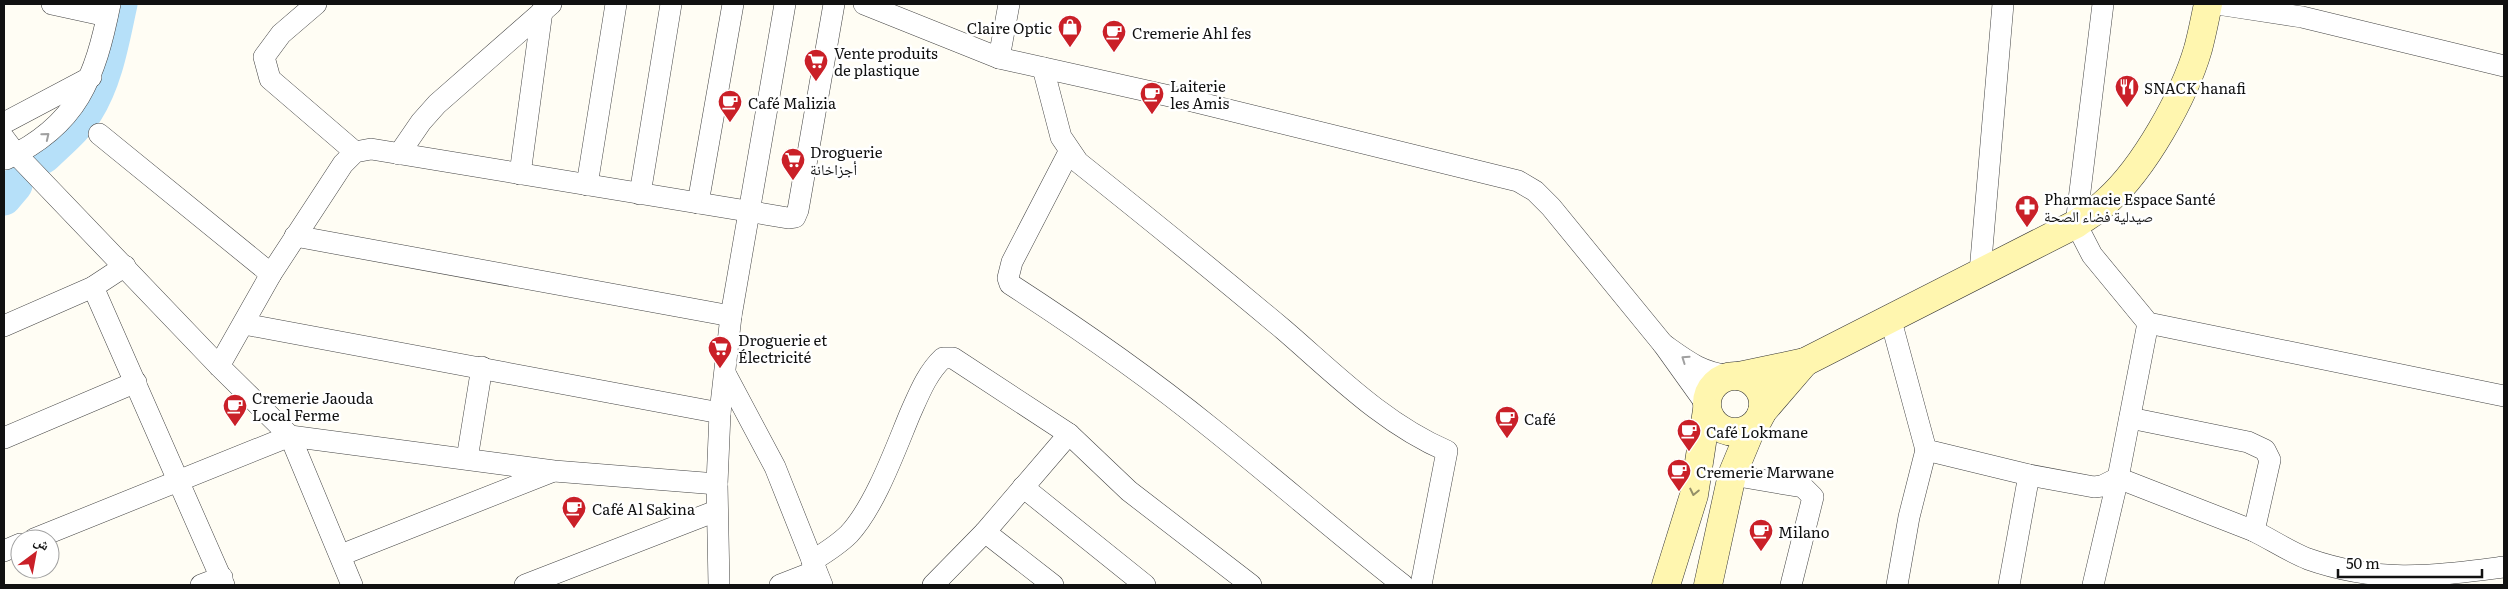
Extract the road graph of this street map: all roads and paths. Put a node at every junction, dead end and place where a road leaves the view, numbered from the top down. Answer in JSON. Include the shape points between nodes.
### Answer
{"nodes":[{"id":1,"x":52,"y":4,"type":"edge"},
{"id":2,"x":316,"y":4,"type":"edge"},
{"id":3,"x":616,"y":4,"type":"edge"},
{"id":4,"x":671,"y":4,"type":"edge"},
{"id":5,"x":733,"y":4,"type":"edge"},
{"id":6,"x":785,"y":4,"type":"edge"},
{"id":7,"x":834,"y":4,"type":"edge"},
{"id":8,"x":864,"y":4,"type":"edge"},
{"id":9,"x":1009,"y":4,"type":"edge"},
{"id":10,"x":2003,"y":4,"type":"edge"},
{"id":11,"x":2103,"y":4,"type":"edge"},
{"id":12,"x":2208,"y":4,"type":"edge"},
{"id":13,"x":2217,"y":4,"type":"edge"},
{"id":14,"x":547,"y":7,"type":"edge"},
{"id":15,"x":109,"y":10,"type":"edge"},
{"id":16,"x":2304,"y":11,"type":"edge"},
{"id":17,"x":999,"y":58,"type":"junction"},
{"id":18,"x":2504,"y":66,"type":"edge"},
{"id":19,"x":1043,"y":68,"type":"junction"},
{"id":20,"x":92,"y":76,"type":"junction"},
{"id":21,"x":4,"y":123,"type":"edge"},
{"id":22,"x":99,"y":134,"type":"dead end"},
{"id":23,"x":8,"y":151,"type":"edge"},
{"id":24,"x":355,"y":152,"type":"junction"},
{"id":25,"x":1069,"y":152,"type":"junction"},
{"id":26,"x":399,"y":154,"type":"junction"},
{"id":27,"x":520,"y":174,"type":"junction"},
{"id":28,"x":588,"y":185,"type":"junction"},
{"id":29,"x":640,"y":194,"type":"junction"},
{"id":30,"x":698,"y":203,"type":"junction"},
{"id":31,"x":747,"y":211,"type":"junction"},
{"id":32,"x":2076,"y":224,"type":"junction"},
{"id":33,"x":295,"y":236,"type":"junction"},
{"id":34,"x":125,"y":266,"type":"junction"},
{"id":35,"x":1980,"y":272,"type":"junction"},
{"id":36,"x":271,"y":274,"type":"junction"},
{"id":37,"x":93,"y":287,"type":"junction"},
{"id":38,"x":731,"y":316,"type":"junction"},
{"id":39,"x":1890,"y":317,"type":"junction"},
{"id":40,"x":2148,"y":323,"type":"junction"},
{"id":41,"x":244,"y":324,"type":"junction"},
{"id":42,"x":4,"y":326,"type":"edge"},
{"id":43,"x":1663,"y":344,"type":"junction"},
{"id":44,"x":1805,"y":362,"type":"junction"},
{"id":45,"x":219,"y":366,"type":"junction"},
{"id":46,"x":482,"y":368,"type":"junction"},
{"id":47,"x":726,"y":375,"type":"junction"},
{"id":48,"x":1734,"y":376,"type":"junction"},
{"id":49,"x":136,"y":382,"type":"junction"},
{"id":50,"x":2504,"y":396,"type":"edge"},
{"id":51,"x":1707,"y":407,"type":"junction"},
{"id":52,"x":720,"y":413,"type":"junction"},
{"id":53,"x":2130,"y":418,"type":"junction"},
{"id":54,"x":1757,"y":419,"type":"junction"},
{"id":55,"x":1069,"y":434,"type":"junction"},
{"id":56,"x":290,"y":436,"type":"junction"},
{"id":57,"x":4,"y":438,"type":"edge"},
{"id":58,"x":1926,"y":450,"type":"junction"},
{"id":59,"x":467,"y":459,"type":"junction"},
{"id":60,"x":554,"y":471,"type":"junction"},
{"id":61,"x":1732,"y":475,"type":"junction"},
{"id":62,"x":2029,"y":475,"type":"junction"},
{"id":63,"x":2118,"y":478,"type":"junction"},
{"id":64,"x":181,"y":482,"type":"junction"},
{"id":65,"x":717,"y":484,"type":"junction"},
{"id":66,"x":1024,"y":487,"type":"junction"},
{"id":67,"x":716,"y":511,"type":"junction"},
{"id":68,"x":60,"y":529,"type":"edge"},
{"id":69,"x":2254,"y":531,"type":"junction"},
{"id":70,"x":985,"y":532,"type":"junction"},
{"id":71,"x":341,"y":555,"type":"junction"},
{"id":72,"x":2504,"y":567,"type":"edge"},
{"id":73,"x":817,"y":572,"type":"edge"},
{"id":74,"x":223,"y":581,"type":"edge"},
{"id":75,"x":201,"y":585,"type":"edge"},
{"id":76,"x":352,"y":585,"type":"edge"},
{"id":77,"x":525,"y":585,"type":"edge"},
{"id":78,"x":719,"y":585,"type":"edge"},
{"id":79,"x":780,"y":585,"type":"edge"},
{"id":80,"x":933,"y":585,"type":"edge"},
{"id":81,"x":1053,"y":585,"type":"edge"},
{"id":82,"x":1145,"y":585,"type":"edge"},
{"id":83,"x":1251,"y":585,"type":"edge"},
{"id":84,"x":1403,"y":585,"type":"edge"},
{"id":85,"x":1421,"y":585,"type":"edge"},
{"id":86,"x":1666,"y":585,"type":"edge"},
{"id":87,"x":1708,"y":585,"type":"edge"},
{"id":88,"x":1791,"y":585,"type":"edge"},
{"id":89,"x":1897,"y":585,"type":"edge"},
{"id":90,"x":2009,"y":585,"type":"edge"},
{"id":91,"x":2093,"y":585,"type":"edge"}],
"edges":[{"from":1,"to":15,"type":"street"},
{"from":2,"to":24,"type":"street","via":[[280,34],[264,57],[270,79]]},
{"from":3,"to":28,"type":"street"},
{"from":4,"to":29,"type":"street"},
{"from":5,"to":30,"type":"street"},
{"from":6,"to":31,"type":"street"},
{"from":7,"to":31,"type":"street","via":[[798,210],[795,216],[788,218]]},
{"from":8,"to":17,"type":"street"},
{"from":9,"to":17,"type":"street"},
{"from":10,"to":35,"type":"street"},
{"from":11,"to":32,"type":"street"},
{"from":12,"to":32,"type":"street","via":[[2198,49],[2165,123],[2131,176],[2107,202]]},
{"from":13,"to":16,"type":"street"},
{"from":14,"to":26,"type":"street","via":[[437,104]]},
{"from":14,"to":27,"type":"street"},
{"from":15,"to":20,"type":"street"},
{"from":16,"to":18,"type":"street"},
{"from":17,"to":19,"type":"street"},
{"from":19,"to":25,"type":"street","via":[[1061,137]]},
{"from":19,"to":43,"type":"street","via":[[1518,181],[1535,190],[1552,207]]},
{"from":20,"to":21,"type":"street"},
{"from":23,"to":20,"type":"street","one_way":true,"via":[[33,146],[59,125]]},
{"from":22,"to":36,"type":"street"},
{"from":23,"to":34,"type":"street"},
{"from":24,"to":26,"type":"street","via":[[371,149]]},
{"from":24,"to":33,"type":"street"},
{"from":25,"to":84,"type":"street","via":[[1012,262],[1008,278],[1010,284],[1088,335],[1209,426]]},
{"from":25,"to":85,"type":"street","via":[[1336,377],[1404,430],[1447,451]]},
{"from":26,"to":27,"type":"street"},
{"from":27,"to":28,"type":"street"},
{"from":28,"to":29,"type":"street"},
{"from":29,"to":30,"type":"street"},
{"from":30,"to":31,"type":"street"},
{"from":31,"to":38,"type":"street"},
{"from":32,"to":35,"type":"street"},
{"from":32,"to":40,"type":"street","via":[[2092,255]]},
{"from":33,"to":36,"type":"street"},
{"from":33,"to":38,"type":"street"},
{"from":34,"to":37,"type":"street"},
{"from":34,"to":45,"type":"street"},
{"from":35,"to":39,"type":"street"},
{"from":36,"to":41,"type":"street"},
{"from":37,"to":42,"type":"street"},
{"from":37,"to":49,"type":"street"},
{"from":38,"to":47,"type":"street"},
{"from":39,"to":44,"type":"street"},
{"from":39,"to":58,"type":"street"},
{"from":40,"to":50,"type":"street"},
{"from":40,"to":53,"type":"street"},
{"from":41,"to":45,"type":"street"},
{"from":41,"to":46,"type":"street"},
{"from":48,"to":43,"type":"street","one_way":true,"via":[[1698,369]]},
{"from":43,"to":51,"type":"street"},
{"from":44,"to":48,"type":"street"},
{"from":44,"to":54,"type":"street"},
{"from":45,"to":56,"type":"street"},
{"from":46,"to":52,"type":"street"},
{"from":46,"to":59,"type":"street"},
{"from":47,"to":52,"type":"street"},
{"from":47,"to":73,"type":"street","via":[[775,467]]},
{"from":48,"to":51,"type":"street","via":[[1714,384]]},
{"from":48,"to":54,"type":"street","via":[[1755,384],[1761,392]]},
{"from":49,"to":57,"type":"street"},
{"from":49,"to":64,"type":"street"},
{"from":51,"to":54,"type":"street","via":[[1716,425],[1723,430],[1743,432]]},
{"from":51,"to":86,"type":"street","one_way":true,"via":[[1694,495]]},
{"from":52,"to":65,"type":"street"},
{"from":53,"to":63,"type":"street"},
{"from":53,"to":69,"type":"street","via":[[2248,442],[2265,450],[2270,460]]},
{"from":54,"to":61,"type":"street"},
{"from":55,"to":66,"type":"street"},
{"from":55,"to":73,"type":"street","via":[[993,383],[953,358],[946,357],[926,380],[879,485],[862,515]]},
{"from":55,"to":83,"type":"street","via":[[1129,491]]},
{"from":56,"to":59,"type":"street"},
{"from":56,"to":64,"type":"street"},
{"from":56,"to":71,"type":"street"},
{"from":58,"to":62,"type":"street"},
{"from":58,"to":89,"type":"street","via":[[1909,517]]},
{"from":59,"to":60,"type":"street"},
{"from":60,"to":65,"type":"street"},
{"from":60,"to":71,"type":"street"},
{"from":61,"to":87,"type":"street"},
{"from":61,"to":88,"type":"street","via":[[1803,487],[1813,498]]},
{"from":62,"to":63,"type":"street","via":[[2094,486],[2102,486]]},
{"from":62,"to":90,"type":"street"},
{"from":63,"to":69,"type":"street"},
{"from":63,"to":91,"type":"street"},
{"from":64,"to":68,"type":"street"},
{"from":64,"to":74,"type":"street"},
{"from":65,"to":67,"type":"street"},
{"from":66,"to":70,"type":"street"},
{"from":66,"to":82,"type":"street"},
{"from":67,"to":77,"type":"street"},
{"from":67,"to":78,"type":"street"},
{"from":69,"to":72,"type":"street","via":[[2308,558],[2379,576],[2422,577]]},
{"from":70,"to":80,"type":"street"},
{"from":70,"to":81,"type":"street"},
{"from":71,"to":76,"type":"street"},
{"from":73,"to":79,"type":"street"},
{"from":74,"to":75,"type":"street"}]}
